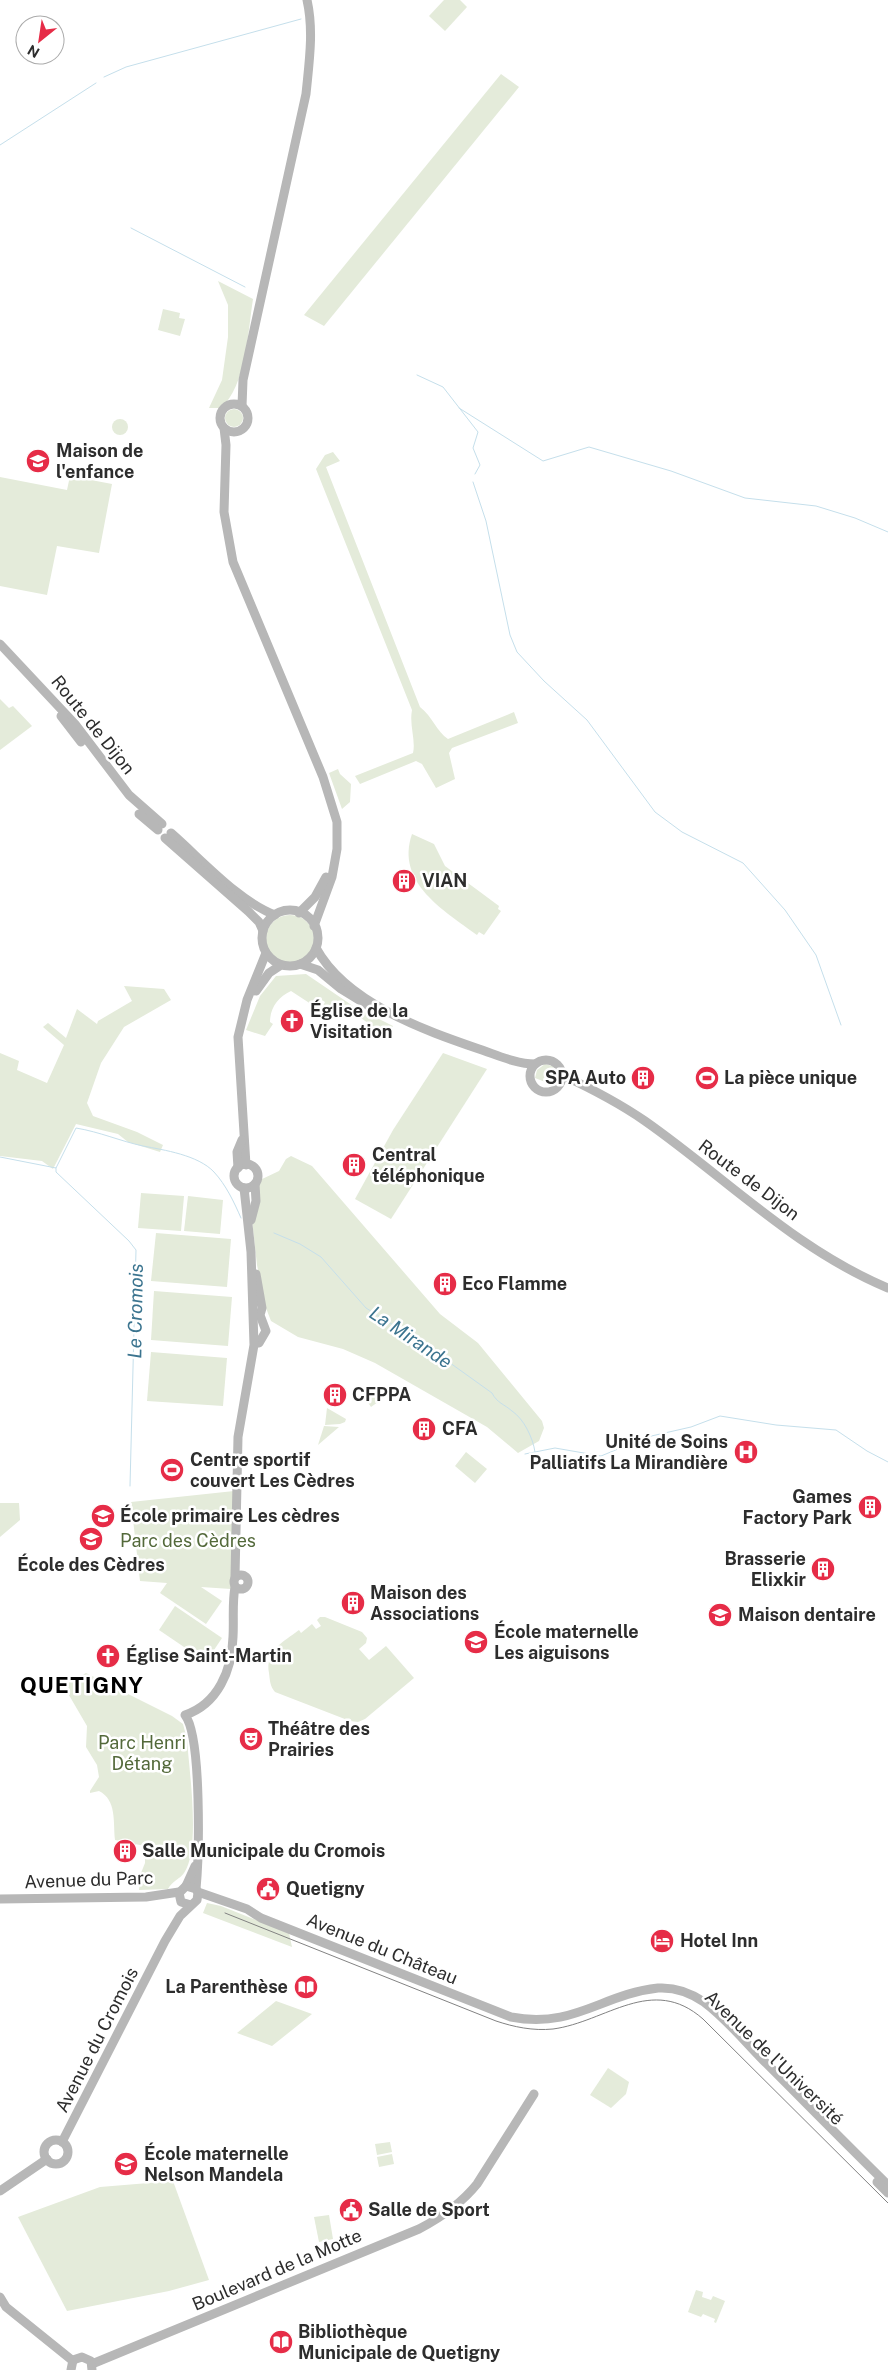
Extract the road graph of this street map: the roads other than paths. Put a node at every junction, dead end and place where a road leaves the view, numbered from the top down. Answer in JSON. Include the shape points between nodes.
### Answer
{"nodes":[{"id":1,"x":307,"y":0,"type":"edge"},
{"id":2,"x":243,"y":380,"type":"junction"},
{"id":3,"x":230,"y":404,"type":"junction"},
{"id":4,"x":242,"y":406,"type":"junction"},
{"id":5,"x":224,"y":428,"type":"junction"},
{"id":6,"x":236,"y":432,"type":"junction"},
{"id":7,"x":225,"y":462,"type":"junction"},
{"id":8,"x":0,"y":644,"type":"edge"},
{"id":9,"x":0,"y":650,"type":"edge"},
{"id":10,"x":160,"y":827,"type":"junction"},
{"id":11,"x":168,"y":836,"type":"junction"},
{"id":12,"x":337,"y":849,"type":"junction"},
{"id":13,"x":300,"y":913,"type":"junction"},
{"id":14,"x":275,"y":915,"type":"junction"},
{"id":15,"x":314,"y":926,"type":"junction"},
{"id":16,"x":263,"y":932,"type":"junction"},
{"id":17,"x":316,"y":948,"type":"junction"},
{"id":18,"x":266,"y":952,"type":"junction"},
{"id":19,"x":300,"y":964,"type":"junction"},
{"id":20,"x":281,"y":965,"type":"junction"},
{"id":21,"x":248,"y":1001,"type":"junction"},
{"id":22,"x":439,"y":1035,"type":"junction"},
{"id":23,"x":501,"y":1057,"type":"junction"},
{"id":24,"x":535,"y":1064,"type":"junction"},
{"id":25,"x":562,"y":1075,"type":"junction"},
{"id":26,"x":530,"y":1076,"type":"junction"},
{"id":27,"x":558,"y":1087,"type":"junction"},
{"id":28,"x":595,"y":1092,"type":"junction"},
{"id":29,"x":242,"y":1166,"type":"junction"},
{"id":30,"x":256,"y":1184,"type":"junction"},
{"id":31,"x":244,"y":1188,"type":"junction"},
{"id":32,"x":250,"y":1232,"type":"junction"},
{"id":33,"x":813,"y":1246,"type":"junction"},
{"id":34,"x":888,"y":1281,"type":"edge"},
{"id":35,"x":888,"y":1288,"type":"edge"},
{"id":36,"x":239,"y":1582,"type":"junction"},
{"id":37,"x":188,"y":1718,"type":"junction"},
{"id":38,"x":188,"y":1896,"type":"junction"},
{"id":39,"x":0,"y":1899,"type":"edge"},
{"id":40,"x":657,"y":1988,"type":"junction"},
{"id":41,"x":534,"y":2094,"type":"dead end"},
{"id":42,"x":62,"y":2142,"type":"junction"},
{"id":43,"x":47,"y":2159,"type":"junction"},
{"id":44,"x":888,"y":2184,"type":"edge"},
{"id":45,"x":0,"y":2191,"type":"edge"},
{"id":46,"x":888,"y":2193,"type":"edge"},
{"id":47,"x":0,"y":2297,"type":"edge"},
{"id":48,"x":72,"y":2366,"type":"edge"},
{"id":49,"x":92,"y":2367,"type":"edge"}],
"edges":[{"from":1,"to":2,"type":"main road","via":[[310,57],[306,94]]},
{"from":2,"to":3,"type":"main road"},
{"from":2,"to":4,"type":"main road"},
{"from":3,"to":4,"type":"main road"},
{"from":3,"to":5,"type":"main road","via":[[220,416]]},
{"from":4,"to":6,"type":"main road","via":[[248,421]]},
{"from":5,"to":6,"type":"main road"},
{"from":5,"to":7,"type":"main road"},
{"from":6,"to":7,"type":"main road"},
{"from":7,"to":12,"type":"main road","via":[[224,512],[233,562],[327,789],[337,822]]},
{"from":8,"to":10,"type":"main road","name":"Route de Dijon","via":[[70,718],[129,795]]},
{"from":9,"to":10,"type":"main road","name":"Route de Dijon","via":[[58,712],[130,805]]},
{"from":10,"to":11,"type":"main road","name":"Route de Dijon","via":[[160,836]]},
{"from":11,"to":14,"type":"main road","name":"Route de Dijon","via":[[255,905]]},
{"from":11,"to":16,"type":"main road","name":"Route de Dijon","via":[[259,922]]},
{"from":12,"to":13,"type":"main road","via":[[324,883]]},
{"from":12,"to":15,"type":"main road","via":[[332,876]]},
{"from":13,"to":14,"type":"main road","via":[[285,911]]},
{"from":13,"to":15,"type":"main road"},
{"from":14,"to":16,"type":"main road"},
{"from":15,"to":17,"type":"main road"},
{"from":16,"to":18,"type":"main road"},
{"from":17,"to":19,"type":"main road","via":[[310,958]]},
{"from":17,"to":22,"type":"main road","via":[[327,965],[366,999]]},
{"from":18,"to":20,"type":"main road"},
{"from":18,"to":21,"type":"main road"},
{"from":19,"to":20,"type":"main road"},
{"from":19,"to":22,"type":"main road","via":[[318,970],[341,989],[383,1015]]},
{"from":20,"to":21,"type":"main road","via":[[265,978]]},
{"from":21,"to":29,"type":"main road","via":[[238,1037]]},
{"from":22,"to":23,"type":"main road"},
{"from":23,"to":24,"type":"main road"},
{"from":23,"to":26,"type":"main road"},
{"from":24,"to":25,"type":"main road","via":[[543,1060],[552,1061]]},
{"from":24,"to":26,"type":"main road"},
{"from":25,"to":27,"type":"main road"},
{"from":25,"to":28,"type":"main road","name":"Route de Dijon"},
{"from":26,"to":27,"type":"main road","via":[[532,1084],[540,1091],[550,1092]]},
{"from":27,"to":28,"type":"main road","name":"Route de Dijon"},
{"from":28,"to":33,"type":"main road","name":"Route de Dijon","via":[[644,1121],[776,1222]]},
{"from":29,"to":30,"type":"main road","via":[[256,1170]]},
{"from":29,"to":31,"type":"main road","via":[[235,1179]]},
{"from":30,"to":31,"type":"main road"},
{"from":30,"to":32,"type":"main road"},
{"from":31,"to":32,"type":"main road"},
{"from":32,"to":36,"type":"main road","via":[[265,1335],[256,1340],[256,1369],[245,1404],[237,1455],[235,1567]]},
{"from":33,"to":34,"type":"main road"},
{"from":33,"to":35,"type":"main road","name":"Route de Dijon"},
{"from":36,"to":37,"type":"main road","via":[[231,1658],[220,1686],[210,1700]]},
{"from":36,"to":37,"type":"main road","via":[[236,1663],[215,1701]]},
{"from":37,"to":38,"type":"main road","via":[[193,1734],[199,1844]]},
{"from":38,"to":39,"type":"main road","name":"Avenue du Parc"},
{"from":38,"to":40,"type":"main road","name":"Avenue du Château","via":[[257,1916],[501,2014],[528,2020],[566,2018]]},
{"from":38,"to":42,"type":"main road","name":"Avenue du Cromois","via":[[164,1935],[160,1952]]},
{"from":40,"to":44,"type":"main road","name":"Avenue de l'Université","via":[[678,1989],[706,2003]]},
{"from":40,"to":46,"type":"main road","name":"Avenue de l'Université","via":[[679,1993],[704,2008]]},
{"from":41,"to":49,"type":"main road","name":"Boulevard de la Motte","via":[[477,2184],[441,2217]]},
{"from":42,"to":43,"type":"main road","via":[[55,2141],[47,2146],[44,2152]]},
{"from":42,"to":43,"type":"main road","via":[[68,2151],[64,2161],[57,2164]]},
{"from":43,"to":45,"type":"main road"},
{"from":47,"to":48,"type":"main road","via":[[6,2307]]},
{"from":48,"to":49,"type":"main road","via":[[82,2357],[88,2359]]}]}
